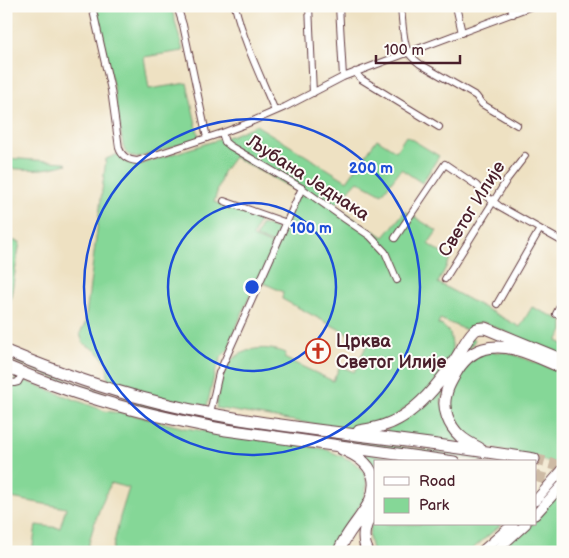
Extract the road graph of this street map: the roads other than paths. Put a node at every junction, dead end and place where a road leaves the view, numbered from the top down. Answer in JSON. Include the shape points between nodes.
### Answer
{"nodes":[{"id":1,"x":92,"y":6,"type":"edge"},
{"id":2,"x":177,"y":6,"type":"edge"},
{"id":3,"x":235,"y":6,"type":"edge"},
{"id":4,"x":309,"y":6,"type":"edge"},
{"id":5,"x":339,"y":6,"type":"edge"},
{"id":6,"x":401,"y":6,"type":"edge"},
{"id":7,"x":456,"y":6,"type":"edge"},
{"id":8,"x":511,"y":6,"type":"edge"},
{"id":9,"x":532,"y":6,"type":"edge"},
{"id":10,"x":513,"y":14,"type":"junction"},
{"id":11,"x":462,"y":33,"type":"junction"},
{"id":12,"x":409,"y":52,"type":"junction"},
{"id":13,"x":355,"y":72,"type":"junction"},
{"id":14,"x":344,"y":77,"type":"junction"},
{"id":15,"x":313,"y":93,"type":"junction"},
{"id":16,"x":275,"y":111,"type":"junction"},
{"id":17,"x":517,"y":125,"type":"dead end"},
{"id":18,"x":439,"y":127,"type":"dead end"},
{"id":19,"x":222,"y":134,"type":"junction"},
{"id":20,"x":207,"y":138,"type":"junction"},
{"id":21,"x":525,"y":156,"type":"dead end"},
{"id":22,"x":302,"y":188,"type":"junction"},
{"id":23,"x":224,"y":201,"type":"dead end"},
{"id":24,"x":493,"y":202,"type":"junction"},
{"id":25,"x":287,"y":223,"type":"junction"},
{"id":26,"x":540,"y":229,"type":"junction"},
{"id":27,"x":395,"y":238,"type":"dead end"},
{"id":28,"x":563,"y":242,"type":"edge"},
{"id":29,"x":446,"y":279,"type":"dead end"},
{"id":30,"x":397,"y":280,"type":"dead end"},
{"id":31,"x":563,"y":301,"type":"edge"},
{"id":32,"x":496,"y":304,"type":"dead end"},
{"id":33,"x":556,"y":314,"type":"dead end"},
{"id":34,"x":6,"y":351,"type":"edge"},
{"id":35,"x":563,"y":360,"type":"edge"},
{"id":36,"x":6,"y":366,"type":"edge"},
{"id":37,"x":563,"y":368,"type":"edge"},
{"id":38,"x":24,"y":372,"type":"junction"},
{"id":39,"x":10,"y":382,"type":"dead end"},
{"id":40,"x":206,"y":412,"type":"junction"},
{"id":41,"x":332,"y":432,"type":"junction"},
{"id":42,"x":316,"y":443,"type":"junction"},
{"id":43,"x":498,"y":454,"type":"junction"},
{"id":44,"x":439,"y":460,"type":"edge"},
{"id":45,"x":534,"y":460,"type":"dead end"},
{"id":46,"x":563,"y":469,"type":"edge"},
{"id":47,"x":563,"y":484,"type":"edge"},
{"id":48,"x":536,"y":500,"type":"edge"},
{"id":49,"x":374,"y":508,"type":"edge"},
{"id":50,"x":536,"y":514,"type":"edge"},
{"id":51,"x":511,"y":526,"type":"edge"},
{"id":52,"x":524,"y":526,"type":"edge"},
{"id":53,"x":339,"y":552,"type":"edge"},
{"id":54,"x":368,"y":552,"type":"edge"},
{"id":55,"x":481,"y":552,"type":"edge"},
{"id":56,"x":495,"y":552,"type":"edge"}],
"edges":[{"from":1,"to":20,"type":"street","via":[[123,156],[137,161]]},
{"from":2,"to":20,"type":"street"},
{"from":3,"to":16,"type":"street"},
{"from":4,"to":15,"type":"street"},
{"from":5,"to":14,"type":"street"},
{"from":6,"to":12,"type":"street"},
{"from":7,"to":11,"type":"street"},
{"from":8,"to":10,"type":"street"},
{"from":9,"to":10,"type":"street"},
{"from":10,"to":11,"type":"street"},
{"from":11,"to":12,"type":"street"},
{"from":12,"to":13,"type":"street"},
{"from":12,"to":17,"type":"street","via":[[420,64],[476,96],[482,104]]},
{"from":13,"to":14,"type":"street"},
{"from":13,"to":18,"type":"street","via":[[361,79]]},
{"from":14,"to":15,"type":"street"},
{"from":15,"to":16,"type":"street"},
{"from":16,"to":19,"type":"street"},
{"from":19,"to":20,"type":"street"},
{"from":19,"to":22,"type":"street","name":"Љубана Једнака","via":[[230,146]]},
{"from":21,"to":24,"type":"street","name":"Светог Илије"},
{"from":22,"to":25,"type":"street"},
{"from":22,"to":30,"type":"street","name":"Љубана Једнака","via":[[370,236],[385,252]]},
{"from":23,"to":25,"type":"street"},
{"from":24,"to":26,"type":"street"},
{"from":24,"to":27,"type":"street","via":[[476,185],[445,164]]},
{"from":24,"to":29,"type":"street","name":"Светог Илије"},
{"from":25,"to":40,"type":"street","via":[[219,373]]},
{"from":26,"to":28,"type":"street"},
{"from":26,"to":32,"type":"street"},
{"from":31,"to":33,"type":"street"},
{"from":34,"to":40,"type":"highway","via":[[110,390]]},
{"from":35,"to":41,"type":"highway","via":[[484,328],[477,329],[434,389],[410,412],[376,429]]},
{"from":36,"to":38,"type":"highway"},
{"from":37,"to":43,"type":"highway","via":[[514,348],[502,347],[483,349],[463,361],[445,396],[446,413],[461,438]]},
{"from":38,"to":39,"type":"street","via":[[18,382]]},
{"from":38,"to":42,"type":"highway","via":[[75,392],[158,416]]},
{"from":40,"to":41,"type":"highway"},
{"from":41,"to":43,"type":"highway"},
{"from":42,"to":44,"type":"highway"},
{"from":42,"to":53,"type":"highway","via":[[356,456],[368,467],[374,482],[372,498]]},
{"from":43,"to":45,"type":"highway"},
{"from":46,"to":48,"type":"street"},
{"from":47,"to":50,"type":"street"},
{"from":49,"to":54,"type":"highway","via":[[364,528]]},
{"from":51,"to":55,"type":"street"},
{"from":52,"to":56,"type":"street"}]}
